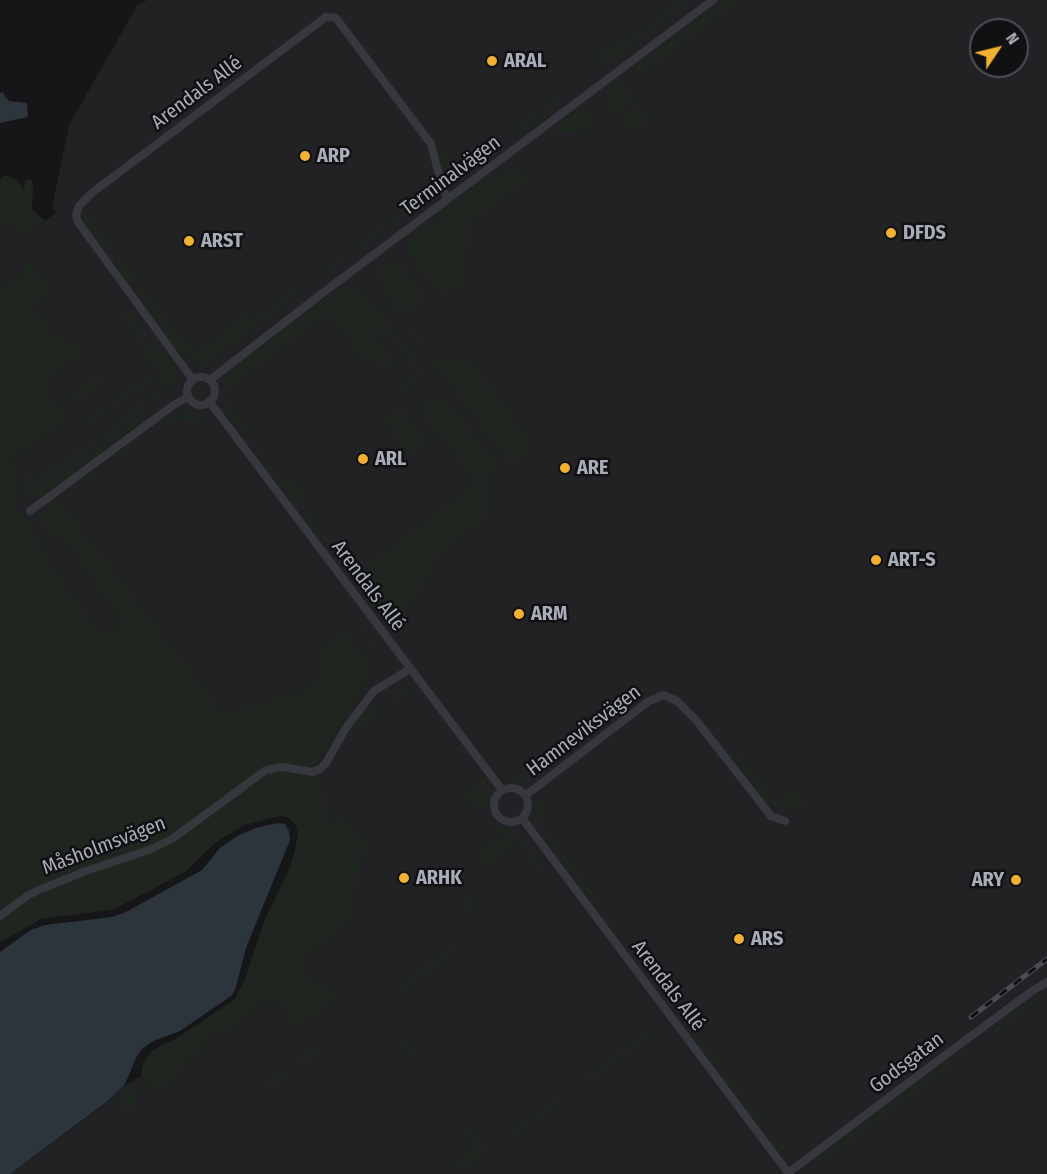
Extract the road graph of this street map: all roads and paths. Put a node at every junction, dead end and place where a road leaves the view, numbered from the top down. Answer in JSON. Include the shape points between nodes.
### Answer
{"nodes":[{"id":1,"x":713,"y":0,"type":"edge"},
{"id":2,"x":448,"y":199,"type":"junction"},
{"id":3,"x":193,"y":380,"type":"junction"},
{"id":4,"x":210,"y":380,"type":"junction"},
{"id":5,"x":189,"y":397,"type":"junction"},
{"id":6,"x":210,"y":402,"type":"junction"},
{"id":7,"x":30,"y":511,"type":"dead end"},
{"id":8,"x":410,"y":669,"type":"junction"},
{"id":9,"x":502,"y":790,"type":"junction"},
{"id":10,"x":526,"y":795,"type":"junction"},
{"id":11,"x":522,"y":818,"type":"junction"},
{"id":12,"x":785,"y":821,"type":"dead end"},
{"id":13,"x":0,"y":916,"type":"edge"},
{"id":14,"x":1047,"y":982,"type":"edge"},
{"id":15,"x":788,"y":1174,"type":"edge"}],
"edges":[{"from":1,"to":2,"type":"street","name":"Terminalvägen"},
{"from":2,"to":3,"type":"street","name":"Arendals Allé","via":[[442,190],[431,144],[336,18],[326,17],[79,206],[78,222]]},
{"from":2,"to":4,"type":"street","name":"Terminalvägen"},
{"from":3,"to":4,"type":"street"},
{"from":3,"to":5,"type":"street","via":[[187,388]]},
{"from":4,"to":6,"type":"street","via":[[215,391]]},
{"from":5,"to":6,"type":"street","via":[[198,404]]},
{"from":5,"to":7,"type":"street"},
{"from":6,"to":8,"type":"street","name":"Arendals Allé"},
{"from":8,"to":9,"type":"street","name":"Arendals Allé"},
{"from":8,"to":13,"type":"street","name":"Måsholmsvägen","via":[[374,691],[320,769],[266,770],[172,839],[39,890]]},
{"from":9,"to":10,"type":"street","via":[[515,788]]},
{"from":9,"to":11,"type":"street","via":[[495,797],[497,816],[509,822]]},
{"from":10,"to":11,"type":"street","via":[[528,807]]},
{"from":10,"to":12,"type":"street","name":"Hamneviksvägen","via":[[643,705],[664,695],[677,701],[696,720],[771,816]]},
{"from":11,"to":15,"type":"street","name":"Arendals Allé"},
{"from":14,"to":15,"type":"street","name":"Godsgatan"}]}
